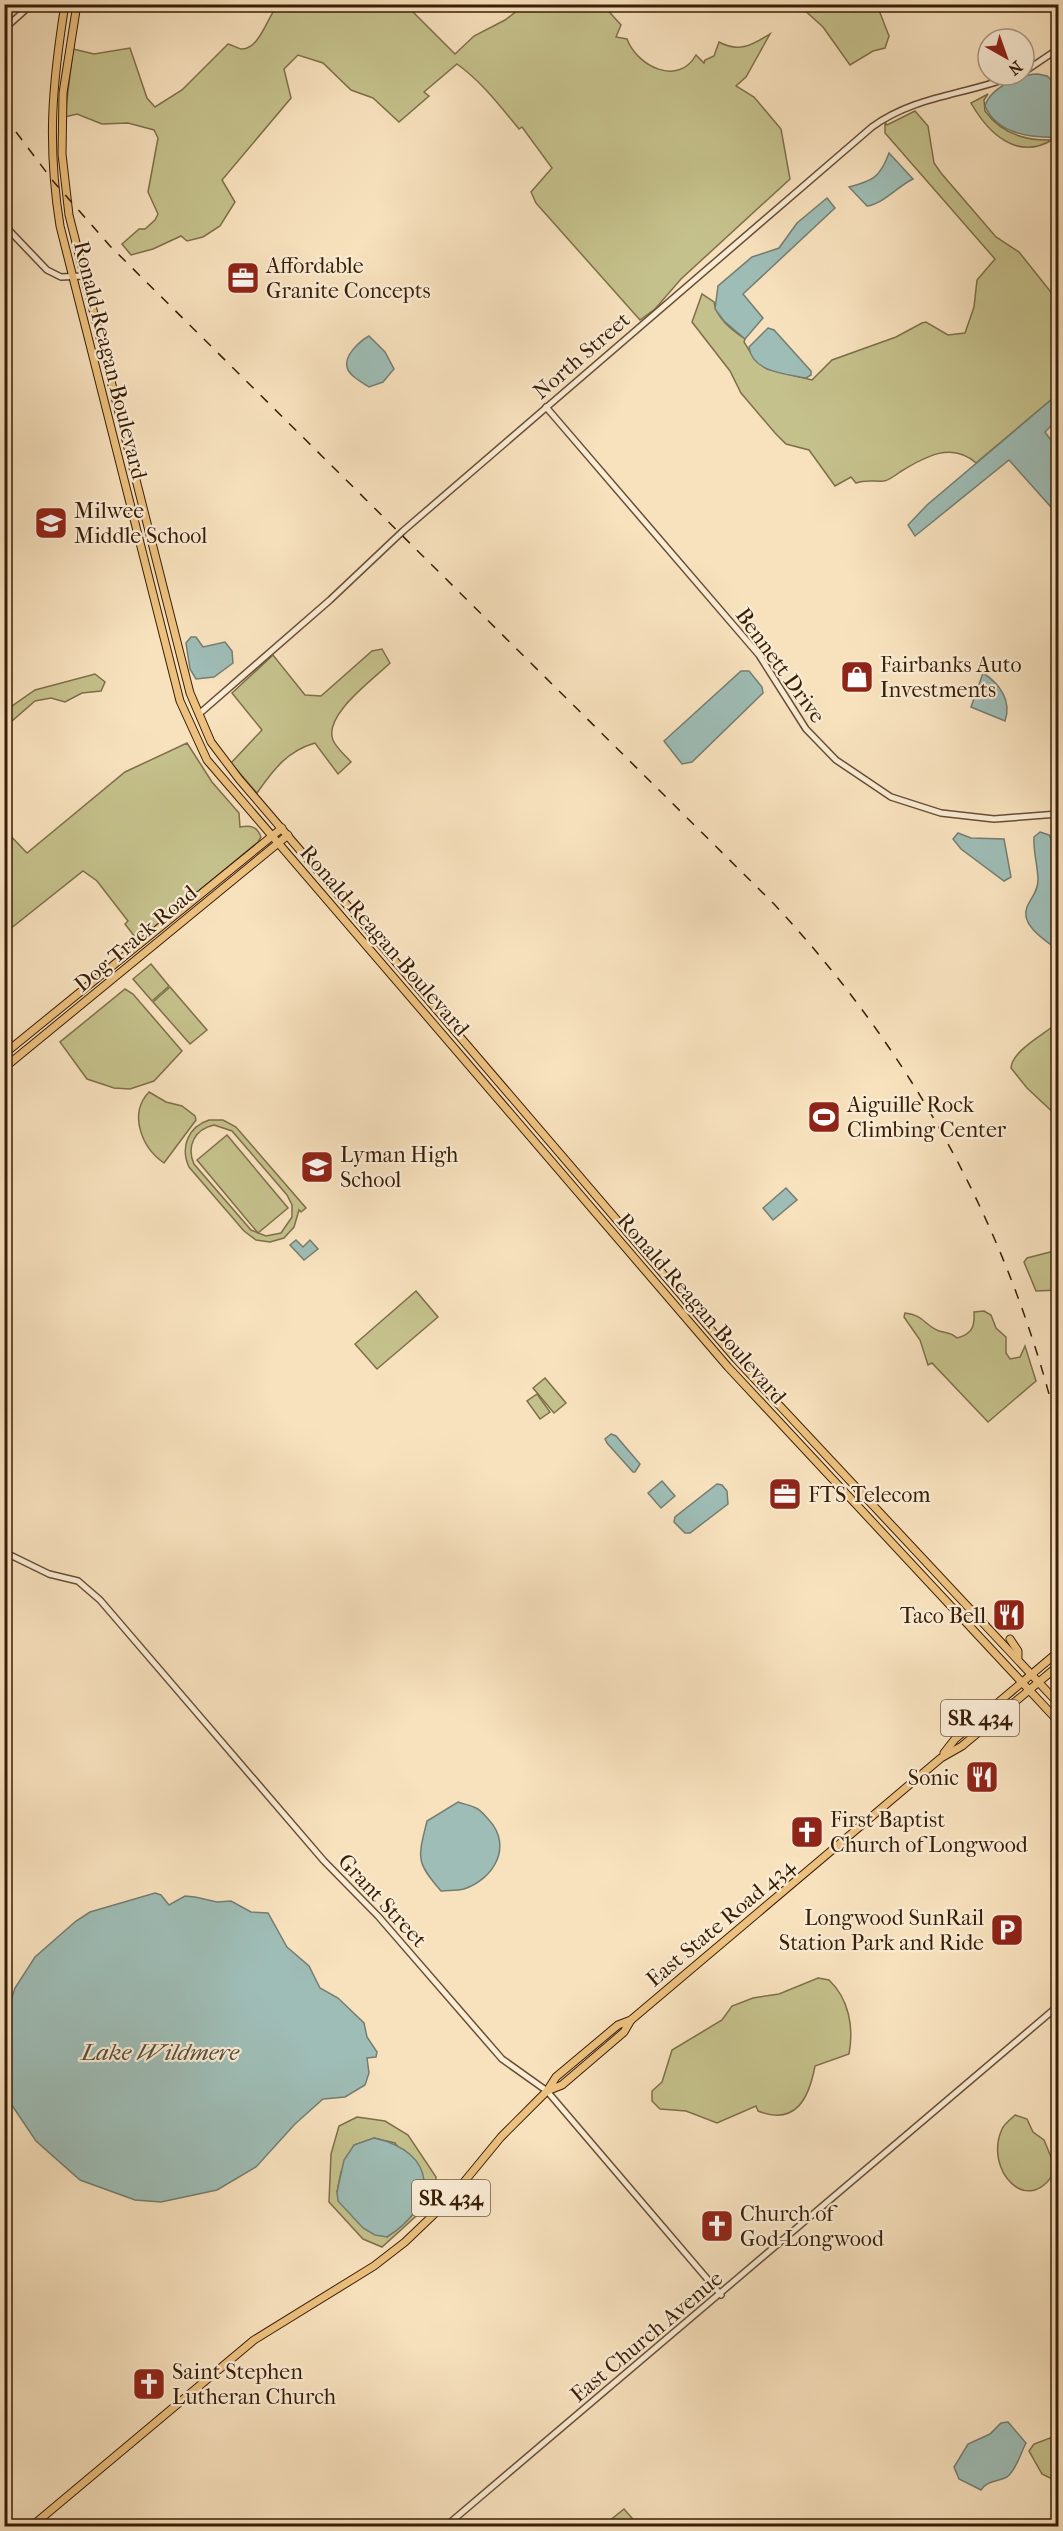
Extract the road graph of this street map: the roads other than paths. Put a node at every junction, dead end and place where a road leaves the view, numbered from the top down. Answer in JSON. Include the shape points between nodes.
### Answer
{"nodes":[{"id":1,"x":32,"y":4,"type":"edge"},
{"id":2,"x":65,"y":4,"type":"edge"},
{"id":3,"x":77,"y":4,"type":"edge"},
{"id":4,"x":4,"y":29,"type":"edge"},
{"id":5,"x":1059,"y":49,"type":"edge"},
{"id":6,"x":1036,"y":64,"type":"edge"},
{"id":7,"x":976,"y":86,"type":"edge"},
{"id":8,"x":4,"y":225,"type":"edge"},
{"id":9,"x":83,"y":276,"type":"junction"},
{"id":10,"x":72,"y":277,"type":"junction"},
{"id":11,"x":546,"y":407,"type":"junction"},
{"id":12,"x":199,"y":714,"type":"junction"},
{"id":13,"x":1059,"y":814,"type":"edge"},
{"id":14,"x":282,"y":828,"type":"junction"},
{"id":15,"x":288,"y":835,"type":"junction"},
{"id":16,"x":271,"y":836,"type":"junction"},
{"id":17,"x":278,"y":843,"type":"junction"},
{"id":18,"x":373,"y":936,"type":"junction"},
{"id":19,"x":364,"y":944,"type":"junction"},
{"id":20,"x":4,"y":1054,"type":"edge"},
{"id":21,"x":4,"y":1068,"type":"edge"},
{"id":22,"x":4,"y":1552,"type":"edge"},
{"id":23,"x":1010,"y":1639,"type":"dead end"},
{"id":24,"x":1059,"y":1652,"type":"edge"},
{"id":25,"x":1018,"y":1657,"type":"junction"},
{"id":26,"x":1059,"y":1666,"type":"edge"},
{"id":27,"x":1033,"y":1673,"type":"junction"},
{"id":28,"x":1023,"y":1681,"type":"junction"},
{"id":29,"x":1040,"y":1681,"type":"junction"},
{"id":30,"x":1030,"y":1689,"type":"junction"},
{"id":31,"x":1059,"y":1703,"type":"edge"},
{"id":32,"x":1059,"y":1721,"type":"edge"},
{"id":33,"x":941,"y":1758,"type":"junction"},
{"id":34,"x":1059,"y":2006,"type":"edge"},
{"id":35,"x":547,"y":2091,"type":"junction"},
{"id":36,"x":721,"y":2295,"type":"junction"},
{"id":37,"x":32,"y":2526,"type":"edge"},
{"id":38,"x":446,"y":2526,"type":"edge"}],
"edges":[{"from":1,"to":4,"type":"street"},
{"from":2,"to":10,"type":"main road","name":"Ronald Reagan Boulevard","via":[[52,97],[51,154],[60,226]]},
{"from":3,"to":9,"type":"main road","name":"Ronald Reagan Boulevard","via":[[63,93],[62,154],[69,215]]},
{"from":5,"to":6,"type":"street"},
{"from":7,"to":11,"type":"street","name":"North Street","via":[[916,102],[888,115]]},
{"from":8,"to":10,"type":"street","via":[[47,270],[56,276]]},
{"from":9,"to":10,"type":"street"},
{"from":9,"to":12,"type":"main road","name":"Ronald Reagan Boulevard","via":[[190,693]]},
{"from":10,"to":16,"type":"main road","name":"Ronald Reagan Boulevard","via":[[180,701],[207,760]]},
{"from":11,"to":12,"type":"street","name":"North Street"},
{"from":11,"to":13,"type":"street","name":"Bennett Drive","via":[[759,655],[806,729],[836,760],[891,797],[941,813],[994,819]]},
{"from":12,"to":14,"type":"main road","name":"Ronald Reagan Boulevard","via":[[218,753]]},
{"from":14,"to":15,"type":"main road","name":"Ronald Reagan Boulevard"},
{"from":14,"to":16,"type":"main road","name":"Dog Track Road"},
{"from":15,"to":17,"type":"main road","name":"Dog Track Road"},
{"from":15,"to":18,"type":"main road","name":"Ronald Reagan Boulevard"},
{"from":16,"to":17,"type":"main road","name":"Ronald Reagan Boulevard"},
{"from":16,"to":20,"type":"main road","name":"Dog Track Road"},
{"from":17,"to":19,"type":"main road","name":"Ronald Reagan Boulevard"},
{"from":17,"to":21,"type":"main road","name":"Dog Track Road"},
{"from":18,"to":19,"type":"main road"},
{"from":18,"to":25,"type":"main road","name":"Ronald Reagan Boulevard","via":[[736,1359]]},
{"from":19,"to":28,"type":"main road","name":"Ronald Reagan Boulevard","via":[[755,1397]]},
{"from":22,"to":35,"type":"street","name":"Grant Street","via":[[49,1574],[78,1581],[100,1600],[324,1861],[378,1916],[501,2059]]},
{"from":23,"to":25,"type":"main road"},
{"from":24,"to":27,"type":"main road","number":"SR 434"},
{"from":25,"to":27,"type":"main road","name":"Ronald Reagan Boulevard"},
{"from":26,"to":29,"type":"main road","number":"SR 434"},
{"from":27,"to":28,"type":"main road","number":"SR 434"},
{"from":27,"to":29,"type":"main road","name":"Ronald Reagan Boulevard"},
{"from":28,"to":30,"type":"main road","name":"Ronald Reagan Boulevard"},
{"from":28,"to":33,"type":"main road","name":"East State Road 434","number":"SR 434","via":[[956,1739]]},
{"from":29,"to":30,"type":"main road","number":"SR 434"},
{"from":29,"to":31,"type":"main road","name":"Ronald Reagan Boulevard"},
{"from":30,"to":32,"type":"main road","name":"Ronald Reagan Boulevard"},
{"from":30,"to":33,"type":"main road","name":"East State Road 434","number":"SR 434","via":[[962,1746]]},
{"from":33,"to":35,"type":"main road","name":"East State Road 434","number":"SR 434","via":[[631,2020],[624,2032],[562,2085]]},
{"from":34,"to":36,"type":"street","name":"East Church Avenue"},
{"from":35,"to":36,"type":"street","name":"Grant Street"},
{"from":35,"to":37,"type":"main road","number":"SR 434","via":[[504,2134],[450,2199],[405,2242],[374,2266],[254,2340]]},
{"from":36,"to":38,"type":"street","name":"East Church Avenue"}]}
